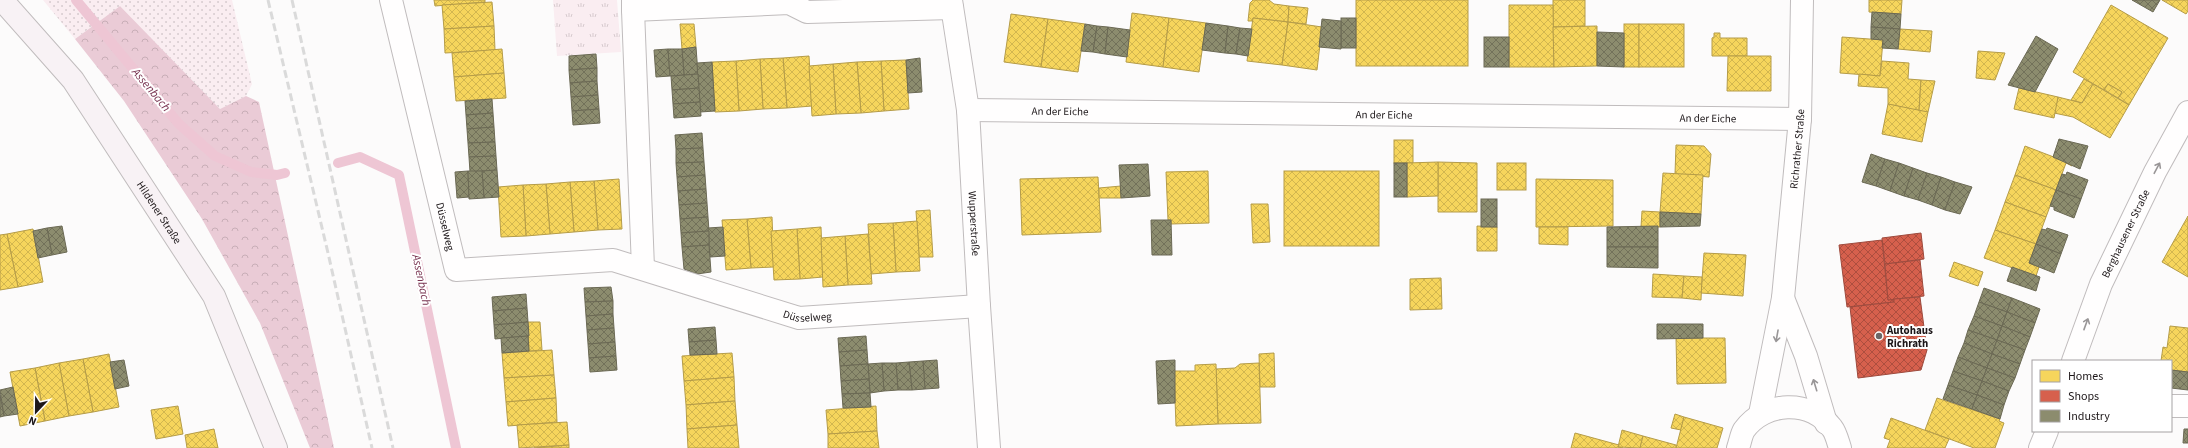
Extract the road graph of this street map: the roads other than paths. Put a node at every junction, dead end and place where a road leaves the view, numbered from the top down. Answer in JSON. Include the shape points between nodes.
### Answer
{"nodes":[{"id":1,"x":2,"y":0,"type":"edge"},
{"id":2,"x":391,"y":0,"type":"edge"},
{"id":3,"x":1802,"y":0,"type":"edge"},
{"id":4,"x":952,"y":4,"type":"edge"},
{"id":5,"x":633,"y":5,"type":"edge"},
{"id":6,"x":968,"y":110,"type":"junction"},
{"id":7,"x":2188,"y":112,"type":"edge"},
{"id":8,"x":1800,"y":119,"type":"junction"},
{"id":9,"x":643,"y":268,"type":"junction"},
{"id":10,"x":1783,"y":298,"type":"junction"},
{"id":11,"x":979,"y":306,"type":"junction"},
{"id":12,"x":2073,"y":360,"type":"edge"},
{"id":13,"x":2172,"y":406,"type":"edge"},
{"id":14,"x":2188,"y":406,"type":"edge"},
{"id":15,"x":1760,"y":414,"type":"junction"},
{"id":16,"x":1826,"y":423,"type":"junction"},
{"id":17,"x":2047,"y":432,"type":"edge"},
{"id":18,"x":276,"y":448,"type":"edge"},
{"id":19,"x":989,"y":448,"type":"edge"},
{"id":20,"x":1738,"y":448,"type":"edge"},
{"id":21,"x":1840,"y":448,"type":"edge"},
{"id":22,"x":2040,"y":448,"type":"edge"}],
"edges":[{"from":1,"to":18,"type":"main road","name":"Hildener Straße","via":[[73,80],[214,296]]},
{"from":2,"to":9,"type":"street","name":"Düsselweg","via":[[456,270],[613,260]]},
{"from":3,"to":8,"type":"street","name":"Richrather Straße"},
{"from":4,"to":5,"type":"street","via":[[807,12],[789,3]]},
{"from":4,"to":6,"type":"street","name":"Wupperstraße"},
{"from":5,"to":9,"type":"street"},
{"from":6,"to":8,"type":"street","name":"An der Eiche"},
{"from":6,"to":11,"type":"street","name":"Wupperstraße"},
{"from":12,"to":7,"type":"street","name":"Berghausener Straße","one_way":true,"via":[[2101,284],[2155,172]]},
{"from":8,"to":10,"type":"street","name":"Richrather Straße"},
{"from":9,"to":11,"type":"street","name":"Düsselweg","via":[[800,318]]},
{"from":10,"to":15,"type":"street","name":"Richrather Straße","one_way":true},
{"from":16,"to":10,"type":"street","name":"Richrather Straße","one_way":true,"via":[[1806,356]]},
{"from":11,"to":19,"type":"street","name":"Wupperstraße"},
{"from":13,"to":14,"type":"street"},
{"from":15,"to":16,"type":"street","via":[[1786,406],[1811,410]]},
{"from":15,"to":20,"type":"street","via":[[1744,431]]},
{"from":16,"to":21,"type":"street","via":[[1833,428]]},
{"from":17,"to":22,"type":"street"}]}
